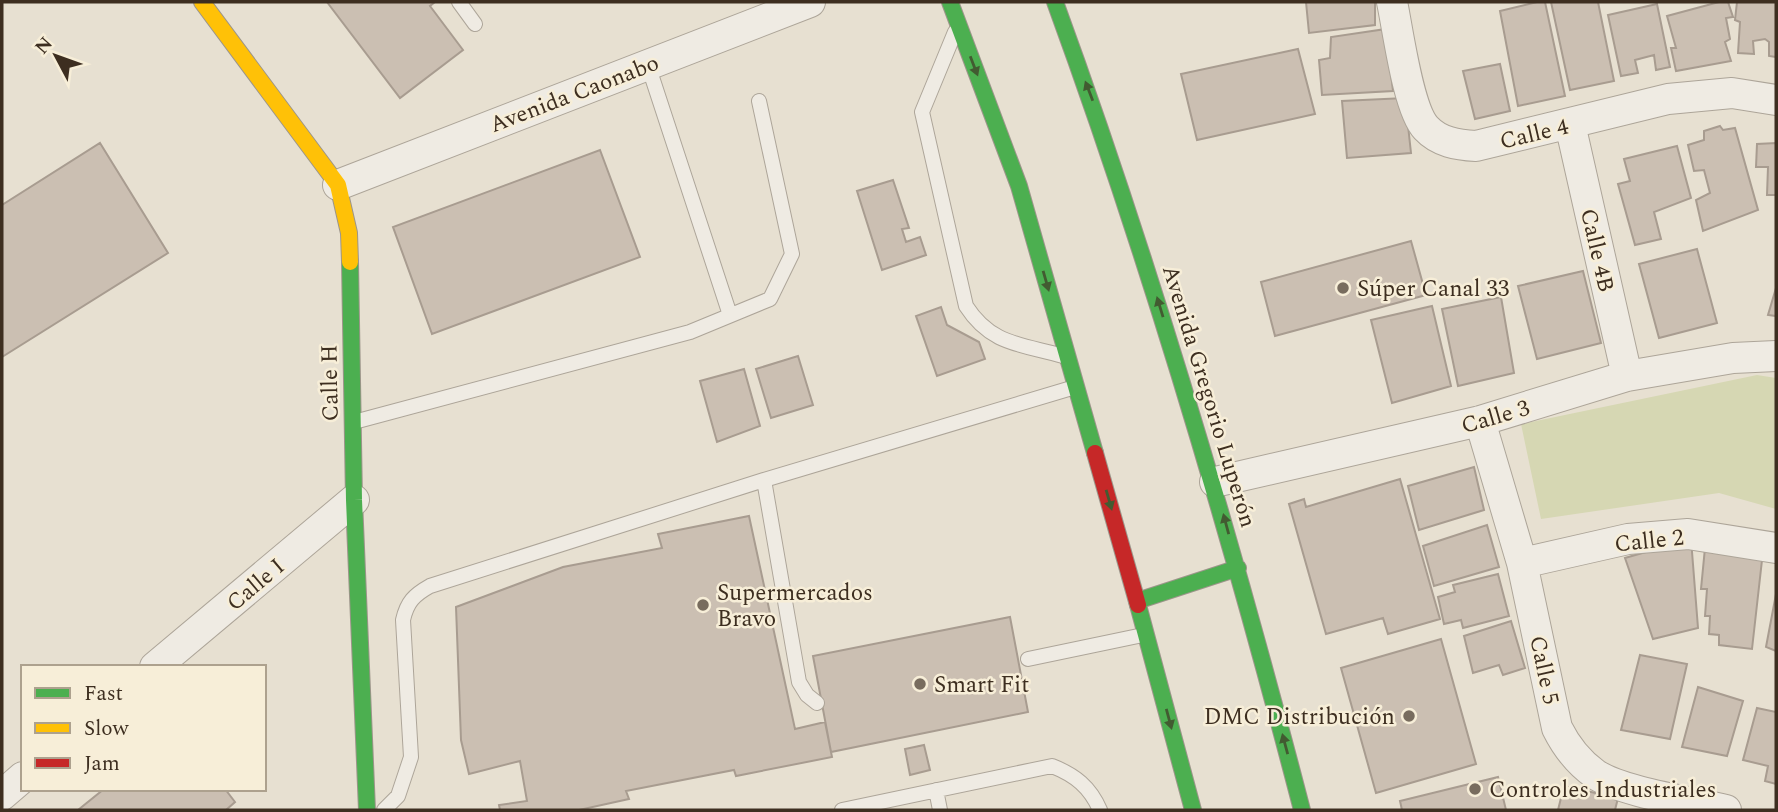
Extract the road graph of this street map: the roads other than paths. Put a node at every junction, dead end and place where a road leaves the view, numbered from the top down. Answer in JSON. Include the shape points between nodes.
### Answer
{"nodes":[{"id":1,"x":202,"y":2,"type":"edge"},
{"id":2,"x":459,"y":2,"type":"edge"},
{"id":3,"x":810,"y":2,"type":"edge"},
{"id":4,"x":950,"y":2,"type":"edge"},
{"id":5,"x":1055,"y":2,"type":"edge"},
{"id":6,"x":1392,"y":2,"type":"edge"},
{"id":7,"x":475,"y":24,"type":"dead end"},
{"id":8,"x":959,"y":24,"type":"junction"},
{"id":9,"x":648,"y":65,"type":"junction"},
{"id":10,"x":1776,"y":100,"type":"edge"},
{"id":11,"x":759,"y":101,"type":"dead end"},
{"id":12,"x":1570,"y":124,"type":"junction"},
{"id":13,"x":338,"y":185,"type":"junction"},
{"id":14,"x":730,"y":315,"type":"junction"},
{"id":15,"x":1776,"y":356,"type":"edge"},
{"id":16,"x":1068,"y":357,"type":"junction"},
{"id":17,"x":1627,"y":376,"type":"junction"},
{"id":18,"x":1077,"y":387,"type":"junction"},
{"id":19,"x":1480,"y":421,"type":"junction"},
{"id":20,"x":353,"y":423,"type":"junction"},
{"id":21,"x":764,"y":480,"type":"junction"},
{"id":22,"x":1215,"y":482,"type":"junction"},
{"id":23,"x":354,"y":500,"type":"junction"},
{"id":24,"x":1776,"y":548,"type":"edge"},
{"id":25,"x":1522,"y":563,"type":"junction"},
{"id":26,"x":1238,"y":568,"type":"junction"},
{"id":27,"x":1137,"y":601,"type":"junction"},
{"id":28,"x":1146,"y":634,"type":"junction"},
{"id":29,"x":1028,"y":659,"type":"dead end"},
{"id":30,"x":157,"y":665,"type":"edge"},
{"id":31,"x":817,"y":703,"type":"dead end"},
{"id":32,"x":21,"y":780,"type":"edge"},
{"id":33,"x":936,"y":790,"type":"junction"},
{"id":34,"x":2,"y":795,"type":"edge"},
{"id":35,"x":367,"y":810,"type":"edge"},
{"id":36,"x":384,"y":810,"type":"edge"},
{"id":37,"x":842,"y":810,"type":"edge"},
{"id":38,"x":940,"y":810,"type":"edge"},
{"id":39,"x":1100,"y":810,"type":"edge"},
{"id":40,"x":1193,"y":810,"type":"edge"},
{"id":41,"x":1302,"y":810,"type":"edge"},
{"id":42,"x":1726,"y":810,"type":"edge"}],
"edges":[{"from":1,"to":13,"type":"main road","name":"Calle H"},
{"from":2,"to":7,"type":"lane"},
{"from":3,"to":9,"type":"street","name":"Avenida Caonabo"},
{"from":4,"to":8,"type":"main road"},
{"from":22,"to":5,"type":"main road","name":"Avenida Gregorio Luperón","one_way":true,"via":[[1098,115]]},
{"from":6,"to":12,"type":"street","name":"Calle 4","via":[[1413,103],[1424,127],[1434,135],[1457,145],[1476,146]]},
{"from":8,"to":16,"type":"main road","one_way":true,"via":[[1019,186]]},
{"from":8,"to":16,"type":"lane","via":[[922,112],[966,306],[977,324],[996,338]]},
{"from":9,"to":13,"type":"street","name":"Avenida Caonabo"},
{"from":9,"to":14,"type":"lane"},
{"from":10,"to":12,"type":"street","name":"Calle 4","via":[[1732,93],[1668,99]]},
{"from":11,"to":14,"type":"lane","via":[[792,254],[770,299]]},
{"from":12,"to":17,"type":"street","name":"Calle 4B"},
{"from":13,"to":20,"type":"main road","name":"Calle H","via":[[349,233]]},
{"from":14,"to":20,"type":"lane","via":[[690,332]]},
{"from":15,"to":17,"type":"street","name":"Calle 3","via":[[1733,358]]},
{"from":16,"to":18,"type":"main road"},
{"from":17,"to":19,"type":"street","name":"Calle 3"},
{"from":18,"to":21,"type":"lane"},
{"from":18,"to":27,"type":"main road","one_way":true},
{"from":19,"to":22,"type":"street","name":"Calle 3"},
{"from":19,"to":25,"type":"street","name":"Calle 5"},
{"from":20,"to":23,"type":"main road","name":"Calle H"},
{"from":21,"to":31,"type":"lane","via":[[799,681]]},
{"from":21,"to":36,"type":"lane","via":[[430,586],[415,595],[403,621],[411,757],[398,796]]},
{"from":26,"to":22,"type":"main road","name":"Avenida Gregorio Luperón","one_way":true},
{"from":23,"to":30,"type":"street","name":"Calle I"},
{"from":23,"to":35,"type":"main road","name":"Calle H"},
{"from":24,"to":25,"type":"street","name":"Calle 2","via":[[1688,534],[1628,540]]},
{"from":25,"to":42,"type":"street","name":"Calle 5","via":[[1557,728],[1566,746],[1595,774],[1616,784]]},
{"from":26,"to":27,"type":"main road"},
{"from":41,"to":26,"type":"main road","name":"Avenida Gregorio Luperón","one_way":true},
{"from":27,"to":28,"type":"main road"},
{"from":28,"to":29,"type":"lane"},
{"from":28,"to":40,"type":"main road","one_way":true},
{"from":32,"to":34,"type":"street"},
{"from":33,"to":37,"type":"lane"},
{"from":33,"to":38,"type":"lane"},
{"from":33,"to":39,"type":"lane","via":[[1052,766],[1083,783]]}]}
